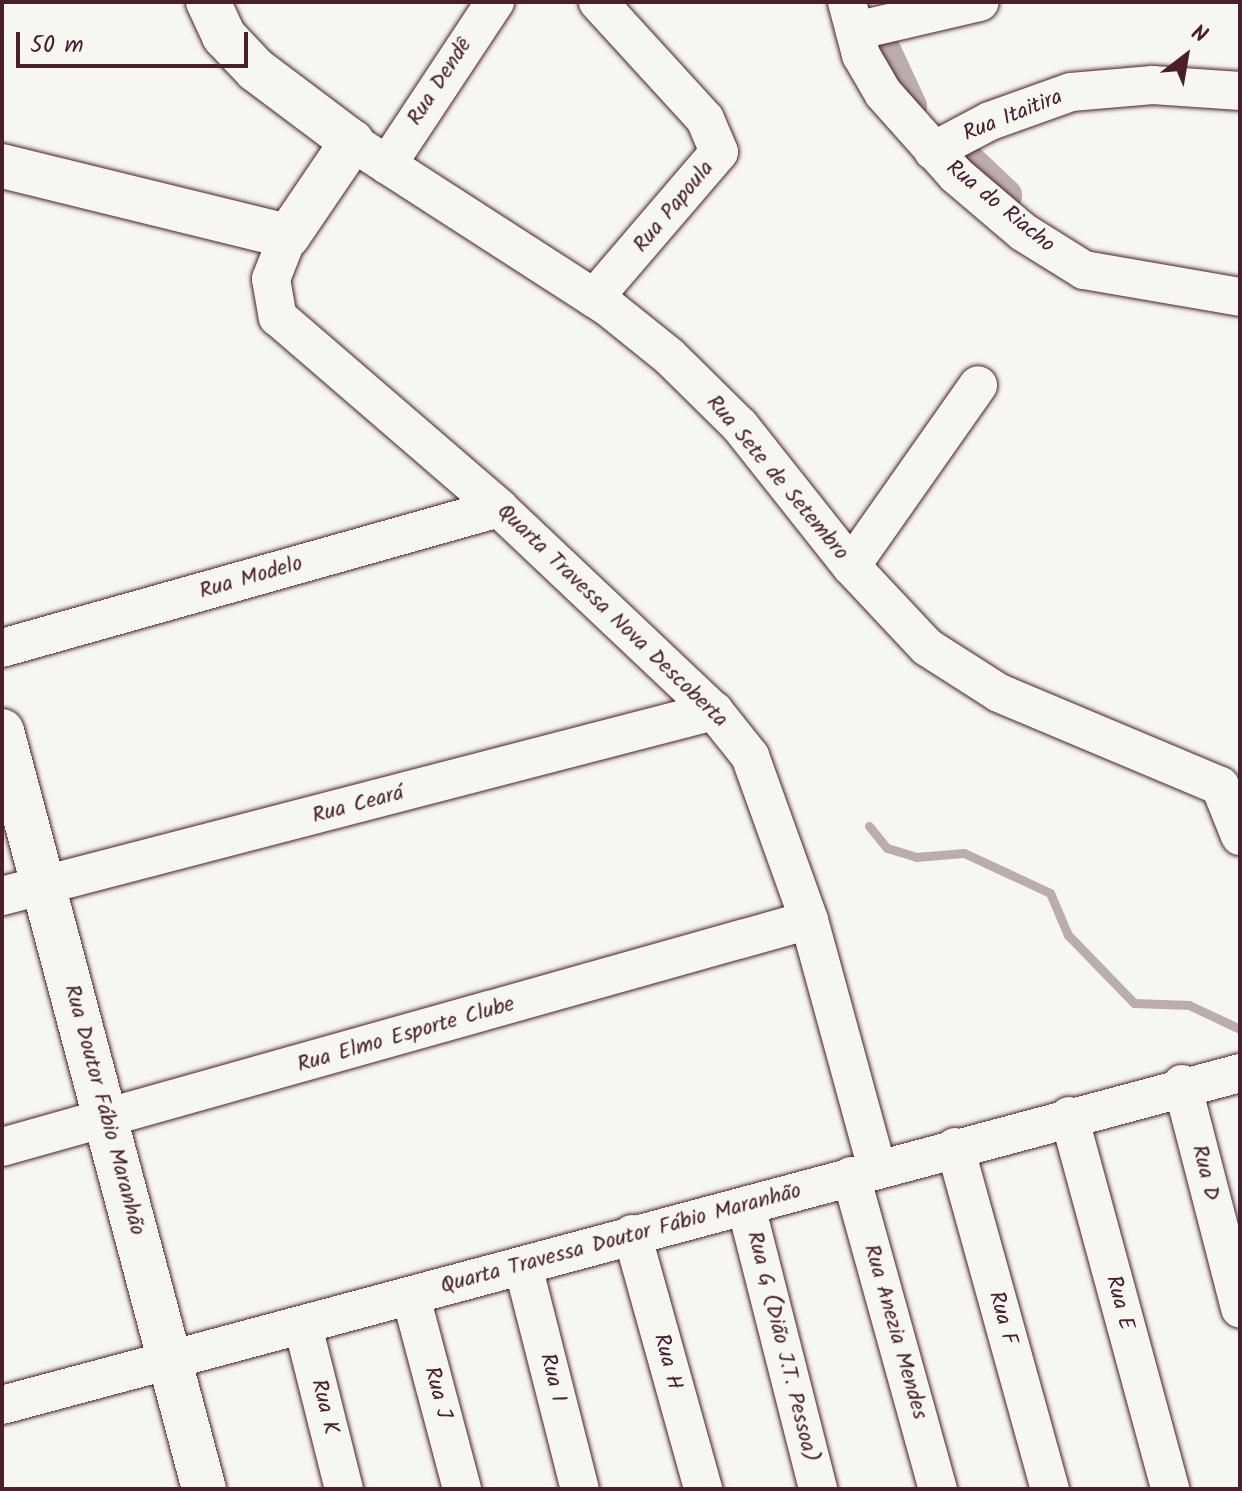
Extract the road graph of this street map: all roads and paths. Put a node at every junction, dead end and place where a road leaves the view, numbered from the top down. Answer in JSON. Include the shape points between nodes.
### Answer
{"nodes":[{"id":1,"x":208,"y":2,"type":"edge"},
{"id":2,"x":495,"y":2,"type":"edge"},
{"id":3,"x":598,"y":2,"type":"edge"},
{"id":4,"x":980,"y":2,"type":"edge"},
{"id":5,"x":851,"y":17,"type":"edge"},
{"id":6,"x":1240,"y":91,"type":"edge"},
{"id":7,"x":944,"y":144,"type":"junction"},
{"id":8,"x":370,"y":153,"type":"junction"},
{"id":9,"x":2,"y":166,"type":"edge"},
{"id":10,"x":288,"y":236,"type":"junction"},
{"id":11,"x":1240,"y":297,"type":"edge"},
{"id":12,"x":594,"y":298,"type":"junction"},
{"id":13,"x":978,"y":385,"type":"dead end"},
{"id":14,"x":499,"y":508,"type":"junction"},
{"id":15,"x":851,"y":566,"type":"junction"},
{"id":16,"x":2,"y":648,"type":"edge"},
{"id":17,"x":714,"y":711,"type":"junction"},
{"id":18,"x":2,"y":731,"type":"edge"},
{"id":19,"x":1230,"y":776,"type":"edge"},
{"id":20,"x":1240,"y":836,"type":"edge"},
{"id":21,"x":44,"y":885,"type":"junction"},
{"id":22,"x":2,"y":896,"type":"edge"},
{"id":23,"x":809,"y":920,"type":"junction"},
{"id":24,"x":1240,"y":1073,"type":"edge"},
{"id":25,"x":1182,"y":1084,"type":"junction"},
{"id":26,"x":1069,"y":1116,"type":"junction"},
{"id":27,"x":108,"y":1120,"type":"junction"},
{"id":28,"x":2,"y":1147,"type":"edge"},
{"id":29,"x":955,"y":1147,"type":"junction"},
{"id":30,"x":864,"y":1172,"type":"junction"},
{"id":31,"x":746,"y":1206,"type":"junction"},
{"id":32,"x":632,"y":1234,"type":"junction"},
{"id":33,"x":523,"y":1266,"type":"junction"},
{"id":34,"x":411,"y":1297,"type":"junction"},
{"id":35,"x":1240,"y":1309,"type":"edge"},
{"id":36,"x":303,"y":1326,"type":"junction"},
{"id":37,"x":169,"y":1360,"type":"junction"},
{"id":38,"x":2,"y":1405,"type":"edge"},
{"id":39,"x":204,"y":1489,"type":"edge"},
{"id":40,"x":344,"y":1489,"type":"edge"},
{"id":41,"x":462,"y":1489,"type":"edge"},
{"id":42,"x":580,"y":1489,"type":"edge"},
{"id":43,"x":703,"y":1489,"type":"edge"},
{"id":44,"x":818,"y":1489,"type":"edge"},
{"id":45,"x":938,"y":1489,"type":"edge"},
{"id":46,"x":1050,"y":1489,"type":"edge"},
{"id":47,"x":1170,"y":1489,"type":"edge"}],
"edges":[{"from":1,"to":8,"type":"street","name":"Rua Sete de Setembro","via":[[224,36],[256,70]]},
{"from":2,"to":8,"type":"street","name":"Rua Dendê"},
{"from":3,"to":12,"type":"street","name":"Rua Papoula","via":[[705,119],[719,152],[702,179]]},
{"from":4,"to":5,"type":"street"},
{"from":5,"to":7,"type":"street","name":"Rua do Riacho","via":[[883,93]]},
{"from":6,"to":7,"type":"street","name":"Rua Itaitira","via":[[1153,85],[1071,92]]},
{"from":7,"to":11,"type":"street","name":"Rua do Riacho","via":[[1023,232],[1084,270]]},
{"from":8,"to":10,"type":"street","name":"Quarta Travessa Nova Descoberta"},
{"from":8,"to":12,"type":"street","name":"Rua Sete de Setembro"},
{"from":9,"to":10,"type":"street"},
{"from":10,"to":14,"type":"street","name":"Quarta Travessa Nova Descoberta","via":[[271,279],[278,317]]},
{"from":12,"to":15,"type":"street","name":"Rua Sete de Setembro","via":[[669,356],[740,426]]},
{"from":13,"to":15,"type":"street"},
{"from":14,"to":16,"type":"street","name":"Rua Modelo"},
{"from":14,"to":17,"type":"street","name":"Quarta Travessa Nova Descoberta"},
{"from":15,"to":19,"type":"street","name":"Rua Sete de Setembro","via":[[911,633],[963,673]]},
{"from":17,"to":21,"type":"street","name":"Rua Ceará"},
{"from":17,"to":23,"type":"street","name":"Quarta Travessa Nova Descoberta","via":[[750,756]]},
{"from":18,"to":21,"type":"street","name":"Rua Doutor Fábio Maranhão"},
{"from":19,"to":20,"type":"street","name":"Rua Sete de Setembro"},
{"from":21,"to":22,"type":"street","name":"Rua Ceará"},
{"from":21,"to":27,"type":"street","name":"Rua Doutor Fábio Maranhão"},
{"from":23,"to":27,"type":"street","name":"Rua Elmo Esporte Clube"},
{"from":23,"to":30,"type":"street","name":"Quarta Travessa Nova Descoberta"},
{"from":24,"to":25,"type":"street","name":"Quarta Travessa Doutor Fábio Maranhão"},
{"from":25,"to":26,"type":"street","name":"Quarta Travessa Doutor Fábio Maranhão"},
{"from":25,"to":35,"type":"street","name":"Rua D"},
{"from":26,"to":29,"type":"street","name":"Quarta Travessa Doutor Fábio Maranhão"},
{"from":26,"to":47,"type":"street","name":"Rua E"},
{"from":27,"to":28,"type":"street","name":"Rua Elmo Esporte Clube"},
{"from":27,"to":37,"type":"street","name":"Rua Doutor Fábio Maranhão"},
{"from":29,"to":30,"type":"street","name":"Quarta Travessa Doutor Fábio Maranhão"},
{"from":29,"to":46,"type":"street","name":"Rua F"},
{"from":30,"to":31,"type":"street","name":"Quarta Travessa Doutor Fábio Maranhão"},
{"from":30,"to":45,"type":"street","name":"Rua Anezia Mendes"},
{"from":31,"to":32,"type":"street","name":"Quarta Travessa Doutor Fábio Maranhão"},
{"from":31,"to":44,"type":"street","name":"Rua G (Dião J.T. Pessoa)"},
{"from":32,"to":33,"type":"street","name":"Quarta Travessa Doutor Fábio Maranhão"},
{"from":32,"to":43,"type":"street","name":"Rua H"},
{"from":33,"to":34,"type":"street","name":"Quarta Travessa Doutor Fábio Maranhão"},
{"from":33,"to":42,"type":"street","name":"Rua I"},
{"from":34,"to":36,"type":"street","name":"Quarta Travessa Doutor Fábio Maranhão"},
{"from":34,"to":41,"type":"street","name":"Rua J"},
{"from":36,"to":37,"type":"street","name":"Quarta Travessa Doutor Fábio Maranhão"},
{"from":36,"to":40,"type":"street","name":"Rua K"},
{"from":37,"to":38,"type":"street","name":"Quarta Travessa Doutor Fábio Maranhão"},
{"from":37,"to":39,"type":"street","name":"Rua Doutor Fábio Maranhão"}]}
